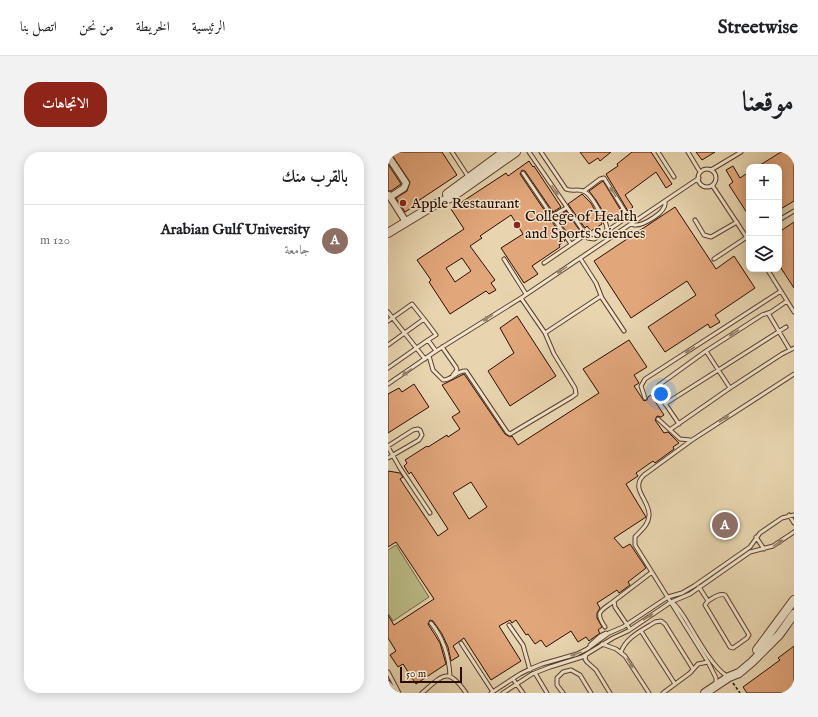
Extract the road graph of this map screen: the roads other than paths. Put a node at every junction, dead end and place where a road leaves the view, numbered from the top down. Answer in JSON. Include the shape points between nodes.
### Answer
{"nodes":[{"id":1,"x":452,"y":152,"type":"edge"},
{"id":2,"x":504,"y":152,"type":"edge"},
{"id":3,"x":516,"y":152,"type":"edge"},
{"id":4,"x":529,"y":152,"type":"edge"},
{"id":5,"x":541,"y":152,"type":"edge"},
{"id":6,"x":658,"y":152,"type":"edge"},
{"id":7,"x":688,"y":152,"type":"edge"},
{"id":8,"x":741,"y":152,"type":"edge"},
{"id":9,"x":388,"y":156,"type":"edge"},
{"id":10,"x":549,"y":164,"type":"junction"},
{"id":11,"x":541,"y":169,"type":"junction"},
{"id":12,"x":711,"y":170,"type":"junction"},
{"id":13,"x":700,"y":172,"type":"junction"},
{"id":14,"x":523,"y":173,"type":"dead end"},
{"id":15,"x":674,"y":177,"type":"dead end"},
{"id":16,"x":469,"y":178,"type":"junction"},
{"id":17,"x":699,"y":178,"type":"junction"},
{"id":18,"x":712,"y":185,"type":"junction"},
{"id":19,"x":584,"y":191,"type":"junction"},
{"id":20,"x":389,"y":195,"type":"edge"},
{"id":21,"x":665,"y":202,"type":"junction"},
{"id":22,"x":436,"y":204,"type":"junction"},
{"id":23,"x":566,"y":208,"type":"junction"},
{"id":24,"x":794,"y":211,"type":"edge"},
{"id":25,"x":552,"y":216,"type":"junction"},
{"id":26,"x":782,"y":218,"type":"edge"},
{"id":27,"x":695,"y":220,"type":"dead end"},
{"id":28,"x":406,"y":222,"type":"junction"},
{"id":29,"x":737,"y":222,"type":"junction"},
{"id":30,"x":632,"y":223,"type":"junction"},
{"id":31,"x":606,"y":231,"type":"junction"},
{"id":32,"x":388,"y":233,"type":"edge"},
{"id":33,"x":585,"y":234,"type":"junction"},
{"id":34,"x":746,"y":236,"type":"edge"},
{"id":35,"x":746,"y":240,"type":"edge"},
{"id":36,"x":571,"y":244,"type":"junction"},
{"id":37,"x":580,"y":258,"type":"junction"},
{"id":38,"x":714,"y":258,"type":"dead end"},
{"id":39,"x":504,"y":259,"type":"dead end"},
{"id":40,"x":544,"y":263,"type":"dead end"},
{"id":41,"x":769,"y":272,"type":"edge"},
{"id":42,"x":781,"y":291,"type":"junction"},
{"id":43,"x":526,"y":294,"type":"junction"},
{"id":44,"x":601,"y":296,"type":"junction"},
{"id":45,"x":521,"y":298,"type":"junction"},
{"id":46,"x":787,"y":301,"type":"junction"},
{"id":47,"x":792,"y":307,"type":"edge"},
{"id":48,"x":388,"y":312,"type":"edge"},
{"id":49,"x":794,"y":312,"type":"edge"},
{"id":50,"x":768,"y":313,"type":"junction"},
{"id":51,"x":393,"y":318,"type":"junction"},
{"id":52,"x":424,"y":319,"type":"junction"},
{"id":53,"x":388,"y":321,"type":"edge"},
{"id":54,"x":786,"y":327,"type":"dead end"},
{"id":55,"x":624,"y":330,"type":"dead end"},
{"id":56,"x":779,"y":331,"type":"junction"},
{"id":57,"x":405,"y":333,"type":"junction"},
{"id":58,"x":545,"y":333,"type":"junction"},
{"id":59,"x":428,"y":340,"type":"junction"},
{"id":60,"x":388,"y":346,"type":"edge"},
{"id":61,"x":442,"y":347,"type":"junction"},
{"id":62,"x":416,"y":348,"type":"junction"},
{"id":63,"x":792,"y":349,"type":"edge"},
{"id":64,"x":436,"y":351,"type":"junction"},
{"id":65,"x":706,"y":351,"type":"junction"},
{"id":66,"x":429,"y":356,"type":"junction"},
{"id":67,"x":425,"y":359,"type":"junction"},
{"id":68,"x":388,"y":368,"type":"edge"},
{"id":69,"x":718,"y":370,"type":"junction"},
{"id":70,"x":794,"y":374,"type":"edge"},
{"id":71,"x":449,"y":379,"type":"junction"},
{"id":72,"x":388,"y":384,"type":"edge"},
{"id":73,"x":730,"y":388,"type":"junction"},
{"id":74,"x":645,"y":398,"type":"dead end"},
{"id":75,"x":665,"y":404,"type":"junction"},
{"id":76,"x":658,"y":419,"type":"dead end"},
{"id":77,"x":678,"y":424,"type":"junction"},
{"id":78,"x":671,"y":429,"type":"junction"},
{"id":79,"x":692,"y":440,"type":"junction"},
{"id":80,"x":388,"y":447,"type":"edge"},
{"id":81,"x":392,"y":455,"type":"junction"},
{"id":82,"x":388,"y":458,"type":"edge"},
{"id":83,"x":430,"y":513,"type":"dead end"},
{"id":84,"x":789,"y":515,"type":"junction"},
{"id":85,"x":794,"y":515,"type":"edge"},
{"id":86,"x":794,"y":523,"type":"edge"},
{"id":87,"x":794,"y":532,"type":"edge"},
{"id":88,"x":756,"y":537,"type":"junction"},
{"id":89,"x":764,"y":549,"type":"junction"},
{"id":90,"x":652,"y":572,"type":"junction"},
{"id":91,"x":697,"y":584,"type":"junction"},
{"id":92,"x":699,"y":588,"type":"junction"},
{"id":93,"x":668,"y":597,"type":"junction"},
{"id":94,"x":794,"y":600,"type":"edge"},
{"id":95,"x":614,"y":601,"type":"junction"},
{"id":96,"x":708,"y":601,"type":"junction"},
{"id":97,"x":671,"y":602,"type":"junction"},
{"id":98,"x":794,"y":614,"type":"edge"},
{"id":99,"x":431,"y":623,"type":"dead end"},
{"id":100,"x":509,"y":625,"type":"dead end"},
{"id":101,"x":627,"y":625,"type":"junction"},
{"id":102,"x":794,"y":625,"type":"edge"},
{"id":103,"x":605,"y":627,"type":"dead end"},
{"id":104,"x":630,"y":629,"type":"junction"},
{"id":105,"x":641,"y":631,"type":"junction"},
{"id":106,"x":779,"y":635,"type":"junction"},
{"id":107,"x":461,"y":643,"type":"dead end"},
{"id":108,"x":602,"y":644,"type":"junction"},
{"id":109,"x":621,"y":652,"type":"junction"},
{"id":110,"x":586,"y":655,"type":"junction"},
{"id":111,"x":708,"y":662,"type":"junction"},
{"id":112,"x":530,"y":669,"type":"junction"},
{"id":113,"x":693,"y":669,"type":"junction"},
{"id":114,"x":388,"y":672,"type":"edge"},
{"id":115,"x":535,"y":673,"type":"junction"},
{"id":116,"x":450,"y":676,"type":"junction"},
{"id":117,"x":729,"y":677,"type":"junction"},
{"id":118,"x":513,"y":679,"type":"junction"},
{"id":119,"x":388,"y":682,"type":"edge"},
{"id":120,"x":517,"y":684,"type":"junction"},
{"id":121,"x":675,"y":684,"type":"junction"},
{"id":122,"x":716,"y":686,"type":"junction"},
{"id":123,"x":398,"y":693,"type":"edge"},
{"id":124,"x":422,"y":693,"type":"edge"},
{"id":125,"x":466,"y":693,"type":"edge"},
{"id":126,"x":492,"y":693,"type":"edge"},
{"id":127,"x":503,"y":693,"type":"edge"},
{"id":128,"x":523,"y":693,"type":"edge"},
{"id":129,"x":547,"y":693,"type":"edge"},
{"id":130,"x":563,"y":693,"type":"edge"},
{"id":131,"x":591,"y":693,"type":"edge"},
{"id":132,"x":610,"y":693,"type":"edge"},
{"id":133,"x":649,"y":693,"type":"edge"},
{"id":134,"x":663,"y":693,"type":"edge"},
{"id":135,"x":705,"y":693,"type":"edge"}],
"edges":[{"from":1,"to":16,"type":"lane"},
{"from":2,"to":16,"type":"street"},
{"from":3,"to":22,"type":"street","via":[[452,197]]},
{"from":4,"to":11,"type":"lane"},
{"from":5,"to":10,"type":"lane"},
{"from":6,"to":15,"type":"lane"},
{"from":7,"to":13,"type":"lane"},
{"from":8,"to":12,"type":"lane"},
{"from":9,"to":20,"type":"street","via":[[406,183],[404,188]]},
{"from":10,"to":11,"type":"lane"},
{"from":10,"to":19,"type":"lane","via":[[566,189]]},
{"from":11,"to":23,"type":"lane","one_way":true},
{"from":12,"to":13,"type":"lane","via":[[705,169]]},
{"from":12,"to":18,"type":"lane","via":[[716,177]]},
{"from":13,"to":17,"type":"lane"},
{"from":14,"to":25,"type":"lane"},
{"from":16,"to":22,"type":"street"},
{"from":17,"to":18,"type":"lane","via":[[704,185]]},
{"from":17,"to":21,"type":"lane"},
{"from":18,"to":29,"type":"lane"},
{"from":19,"to":31,"type":"lane","via":[[606,224]]},
{"from":31,"to":19,"type":"lane","one_way":true,"via":[[626,218],[626,213],[604,178]]},
{"from":20,"to":28,"type":"street"},
{"from":21,"to":30,"type":"lane"},
{"from":21,"to":30,"type":"lane","via":[[662,211],[640,225],[634,226]]},
{"from":22,"to":28,"type":"street"},
{"from":23,"to":25,"type":"lane"},
{"from":23,"to":33,"type":"lane"},
{"from":24,"to":26,"type":"lane"},
{"from":25,"to":36,"type":"lane"},
{"from":27,"to":29,"type":"lane","via":[[704,235],[711,237]]},
{"from":28,"to":32,"type":"street"},
{"from":29,"to":34,"type":"lane"},
{"from":30,"to":37,"type":"lane"},
{"from":31,"to":33,"type":"lane","via":[[592,240]]},
{"from":33,"to":36,"type":"lane"},
{"from":35,"to":38,"type":"lane"},
{"from":36,"to":40,"type":"lane"},
{"from":37,"to":43,"type":"lane","one_way":true},
{"from":37,"to":44,"type":"lane"},
{"from":39,"to":43,"type":"lane"},
{"from":41,"to":42,"type":"lane"},
{"from":42,"to":46,"type":"lane"},
{"from":42,"to":74,"type":"lane","one_way":true,"via":[[645,379],[641,386]]},
{"from":43,"to":45,"type":"lane"},
{"from":44,"to":55,"type":"lane"},
{"from":44,"to":58,"type":"lane"},
{"from":45,"to":58,"type":"lane"},
{"from":45,"to":61,"type":"lane","one_way":true},
{"from":46,"to":47,"type":"lane"},
{"from":46,"to":50,"type":"lane"},
{"from":47,"to":49,"type":"lane"},
{"from":48,"to":51,"type":"lane"},
{"from":50,"to":56,"type":"lane"},
{"from":50,"to":65,"type":"lane","one_way":true},
{"from":51,"to":52,"type":"lane","via":[[412,304]]},
{"from":51,"to":53,"type":"lane"},
{"from":51,"to":57,"type":"lane"},
{"from":52,"to":57,"type":"lane"},
{"from":52,"to":59,"type":"lane","via":[[436,335]]},
{"from":54,"to":56,"type":"lane"},
{"from":56,"to":63,"type":"lane"},
{"from":56,"to":69,"type":"lane"},
{"from":57,"to":60,"type":"lane"},
{"from":57,"to":62,"type":"lane"},
{"from":58,"to":71,"type":"lane","via":[[576,394],[512,433],[507,432],[466,371],[461,370]]},
{"from":59,"to":62,"type":"lane"},
{"from":59,"to":64,"type":"lane"},
{"from":61,"to":64,"type":"lane"},
{"from":61,"to":71,"type":"lane","via":[[456,367],[455,373]]},
{"from":62,"to":67,"type":"lane"},
{"from":62,"to":68,"type":"lane"},
{"from":63,"to":73,"type":"lane"},
{"from":64,"to":66,"type":"lane"},
{"from":65,"to":69,"type":"lane"},
{"from":65,"to":75,"type":"lane","via":[[659,385],[658,393]]},
{"from":66,"to":67,"type":"lane"},
{"from":66,"to":71,"type":"lane","via":[[441,380]]},
{"from":67,"to":72,"type":"lane","one_way":true},
{"from":69,"to":73,"type":"lane"},
{"from":69,"to":75,"type":"lane"},
{"from":79,"to":70,"type":"lane","one_way":true},
{"from":73,"to":77,"type":"lane"},
{"from":75,"to":77,"type":"lane"},
{"from":76,"to":78,"type":"lane"},
{"from":77,"to":78,"type":"lane"},
{"from":78,"to":79,"type":"lane","via":[[680,439]]},
{"from":79,"to":90,"type":"lane","via":[[638,483],[648,506],[649,516],[646,526],[635,537],[634,543]]},
{"from":80,"to":81,"type":"lane"},
{"from":80,"to":81,"type":"lane","via":[[414,430],[418,429],[421,432],[419,440]]},
{"from":81,"to":82,"type":"lane"},
{"from":81,"to":83,"type":"lane"},
{"from":84,"to":85,"type":"lane"},
{"from":84,"to":86,"type":"lane"},
{"from":84,"to":88,"type":"lane"},
{"from":89,"to":87,"type":"lane","one_way":true},
{"from":88,"to":89,"type":"lane"},
{"from":88,"to":91,"type":"lane","via":[[748,549]]},
{"from":89,"to":92,"type":"lane","via":[[750,552]]},
{"from":90,"to":93,"type":"lane"},
{"from":90,"to":95,"type":"lane"},
{"from":91,"to":92,"type":"lane"},
{"from":91,"to":93,"type":"lane","via":[[682,593]]},
{"from":92,"to":96,"type":"lane"},
{"from":92,"to":97,"type":"lane"},
{"from":93,"to":97,"type":"lane"},
{"from":93,"to":101,"type":"lane"},
{"from":94,"to":117,"type":"street","via":[[758,650]]},
{"from":95,"to":101,"type":"lane"},
{"from":95,"to":103,"type":"lane","via":[[599,614]]},
{"from":96,"to":96,"type":"lane","via":[[705,605],[730,647],[733,648],[748,638],[749,635],[725,595]]},
{"from":104,"to":97,"type":"lane","one_way":true},
{"from":97,"to":111,"type":"lane"},
{"from":97,"to":117,"type":"lane","via":[[680,611],[712,661]]},
{"from":98,"to":106,"type":"street"},
{"from":99,"to":116,"type":"lane","via":[[439,632],[447,651]]},
{"from":100,"to":112,"type":"lane","via":[[524,648]]},
{"from":101,"to":104,"type":"lane"},
{"from":101,"to":112,"type":"lane","one_way":true,"via":[[577,654]]},
{"from":102,"to":106,"type":"street"},
{"from":104,"to":108,"type":"lane"},
{"from":105,"to":109,"type":"lane","via":[[626,642]]},
{"from":105,"to":113,"type":"lane","via":[[658,621],[663,622]]},
{"from":105,"to":121,"type":"lane"},
{"from":106,"to":117,"type":"street","via":[[739,673]]},
{"from":107,"to":126,"type":"lane"},
{"from":108,"to":109,"type":"lane"},
{"from":108,"to":110,"type":"lane"},
{"from":109,"to":133,"type":"lane","one_way":true},
{"from":110,"to":115,"type":"lane"},
{"from":110,"to":132,"type":"lane","via":[[585,659],[596,670]]},
{"from":111,"to":113,"type":"lane","via":[[698,664]]},
{"from":111,"to":122,"type":"lane","via":[[716,678]]},
{"from":112,"to":115,"type":"lane"},
{"from":112,"to":118,"type":"lane"},
{"from":113,"to":121,"type":"lane"},
{"from":114,"to":123,"type":"lane"},
{"from":115,"to":120,"type":"lane"},
{"from":115,"to":129,"type":"lane"},
{"from":116,"to":124,"type":"lane","via":[[440,678]]},
{"from":116,"to":125,"type":"lane"},
{"from":117,"to":122,"type":"street"},
{"from":118,"to":120,"type":"lane"},
{"from":118,"to":126,"type":"lane"},
{"from":119,"to":123,"type":"lane"},
{"from":120,"to":127,"type":"lane"},
{"from":120,"to":128,"type":"lane"},
{"from":121,"to":134,"type":"lane"},
{"from":122,"to":135,"type":"street"},
{"from":130,"to":131,"type":"lane","via":[[557,685],[557,678],[563,672],[571,670],[580,675]]}]}
